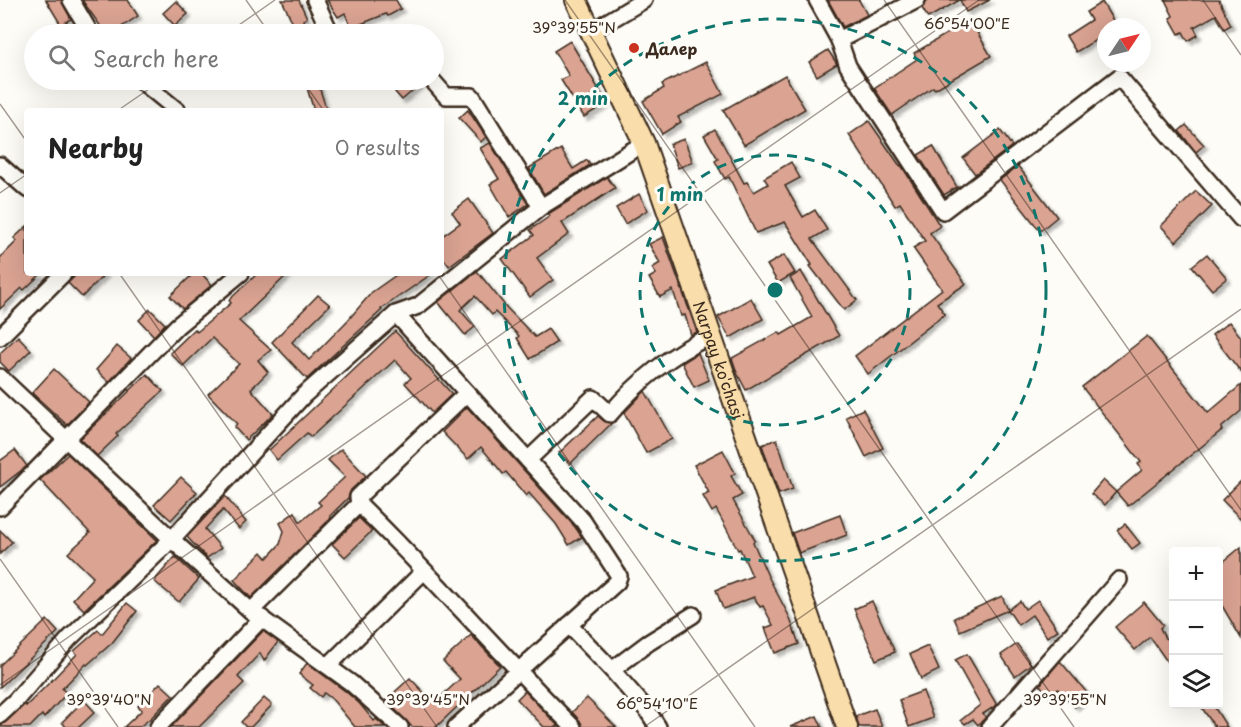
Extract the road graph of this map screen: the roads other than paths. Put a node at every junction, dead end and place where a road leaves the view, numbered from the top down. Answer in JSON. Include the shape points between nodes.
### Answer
{"nodes":[{"id":1,"x":71,"y":0,"type":"edge"},
{"id":2,"x":315,"y":0,"type":"edge"},
{"id":3,"x":576,"y":0,"type":"edge"},
{"id":4,"x":644,"y":0,"type":"edge"},
{"id":5,"x":817,"y":0,"type":"edge"},
{"id":6,"x":917,"y":0,"type":"edge"},
{"id":7,"x":85,"y":24,"type":"edge"},
{"id":8,"x":326,"y":24,"type":"edge"},
{"id":9,"x":592,"y":31,"type":"junction"},
{"id":10,"x":839,"y":40,"type":"junction"},
{"id":11,"x":152,"y":90,"type":"edge"},
{"id":12,"x":441,"y":90,"type":"edge"},
{"id":13,"x":174,"y":108,"type":"edge"},
{"id":14,"x":644,"y":143,"type":"junction"},
{"id":15,"x":0,"y":165,"type":"edge"},
{"id":16,"x":24,"y":186,"type":"edge"},
{"id":17,"x":541,"y":207,"type":"junction"},
{"id":18,"x":1241,"y":219,"type":"edge"},
{"id":19,"x":61,"y":276,"type":"edge"},
{"id":20,"x":237,"y":276,"type":"edge"},
{"id":21,"x":442,"y":278,"type":"edge"},
{"id":22,"x":396,"y":314,"type":"junction"},
{"id":23,"x":711,"y":336,"type":"junction"},
{"id":24,"x":0,"y":337,"type":"edge"},
{"id":25,"x":0,"y":377,"type":"edge"},
{"id":26,"x":468,"y":393,"type":"junction"},
{"id":27,"x":66,"y":440,"type":"junction"},
{"id":28,"x":528,"y":460,"type":"junction"},
{"id":29,"x":359,"y":504,"type":"junction"},
{"id":30,"x":0,"y":507,"type":"edge"},
{"id":31,"x":172,"y":539,"type":"junction"},
{"id":32,"x":424,"y":571,"type":"junction"},
{"id":33,"x":1119,"y":580,"type":"dead end"},
{"id":34,"x":257,"y":614,"type":"junction"},
{"id":35,"x":693,"y":615,"type":"dead end"},
{"id":36,"x":569,"y":625,"type":"junction"},
{"id":37,"x":328,"y":666,"type":"junction"},
{"id":38,"x":612,"y":670,"type":"junction"},
{"id":39,"x":517,"y":671,"type":"junction"},
{"id":40,"x":0,"y":715,"type":"edge"},
{"id":41,"x":158,"y":727,"type":"edge"},
{"id":42,"x":400,"y":727,"type":"edge"},
{"id":43,"x":456,"y":727,"type":"edge"},
{"id":44,"x":573,"y":727,"type":"edge"},
{"id":45,"x":658,"y":727,"type":"edge"},
{"id":46,"x":846,"y":727,"type":"edge"},
{"id":47,"x":990,"y":727,"type":"edge"}],
"edges":[{"from":1,"to":7,"type":"street"},
{"from":2,"to":8,"type":"street"},
{"from":3,"to":9,"type":"main road","name":"Narpay ko'chasi"},
{"from":4,"to":9,"type":"street"},
{"from":5,"to":10,"type":"street"},
{"from":6,"to":10,"type":"street"},
{"from":9,"to":14,"type":"main road","name":"Narpay ko'chasi"},
{"from":10,"to":18,"type":"street","via":[[848,66],[943,211],[1119,77]]},
{"from":11,"to":13,"type":"street"},
{"from":12,"to":17,"type":"street","via":[[446,96],[472,96]]},
{"from":14,"to":17,"type":"street"},
{"from":14,"to":23,"type":"main road","name":"Narpay ko'chasi"},
{"from":15,"to":16,"type":"street"},
{"from":17,"to":21,"type":"street"},
{"from":19,"to":24,"type":"street"},
{"from":20,"to":27,"type":"street","via":[[177,326]]},
{"from":21,"to":22,"type":"street","via":[[418,306]]},
{"from":22,"to":26,"type":"street"},
{"from":22,"to":31,"type":"street","via":[[304,395]]},
{"from":23,"to":28,"type":"street","via":[[688,345],[639,384],[610,414],[593,398]]},
{"from":23,"to":46,"type":"main road","name":"Narpay ko'chasi"},
{"from":25,"to":27,"type":"street"},
{"from":26,"to":28,"type":"street"},
{"from":26,"to":29,"type":"street","via":[[358,497]]},
{"from":27,"to":30,"type":"street"},
{"from":27,"to":31,"type":"street"},
{"from":28,"to":36,"type":"street","via":[[583,522],[619,576]]},
{"from":29,"to":32,"type":"street"},
{"from":29,"to":34,"type":"street"},
{"from":31,"to":34,"type":"street"},
{"from":31,"to":40,"type":"street","via":[[69,639]]},
{"from":32,"to":37,"type":"street"},
{"from":32,"to":39,"type":"street"},
{"from":33,"to":47,"type":"street"},
{"from":34,"to":37,"type":"street"},
{"from":34,"to":41,"type":"street"},
{"from":35,"to":38,"type":"street"},
{"from":36,"to":38,"type":"street"},
{"from":36,"to":39,"type":"street"},
{"from":37,"to":42,"type":"street"},
{"from":38,"to":45,"type":"street"},
{"from":39,"to":43,"type":"street"},
{"from":39,"to":44,"type":"street"}]}
